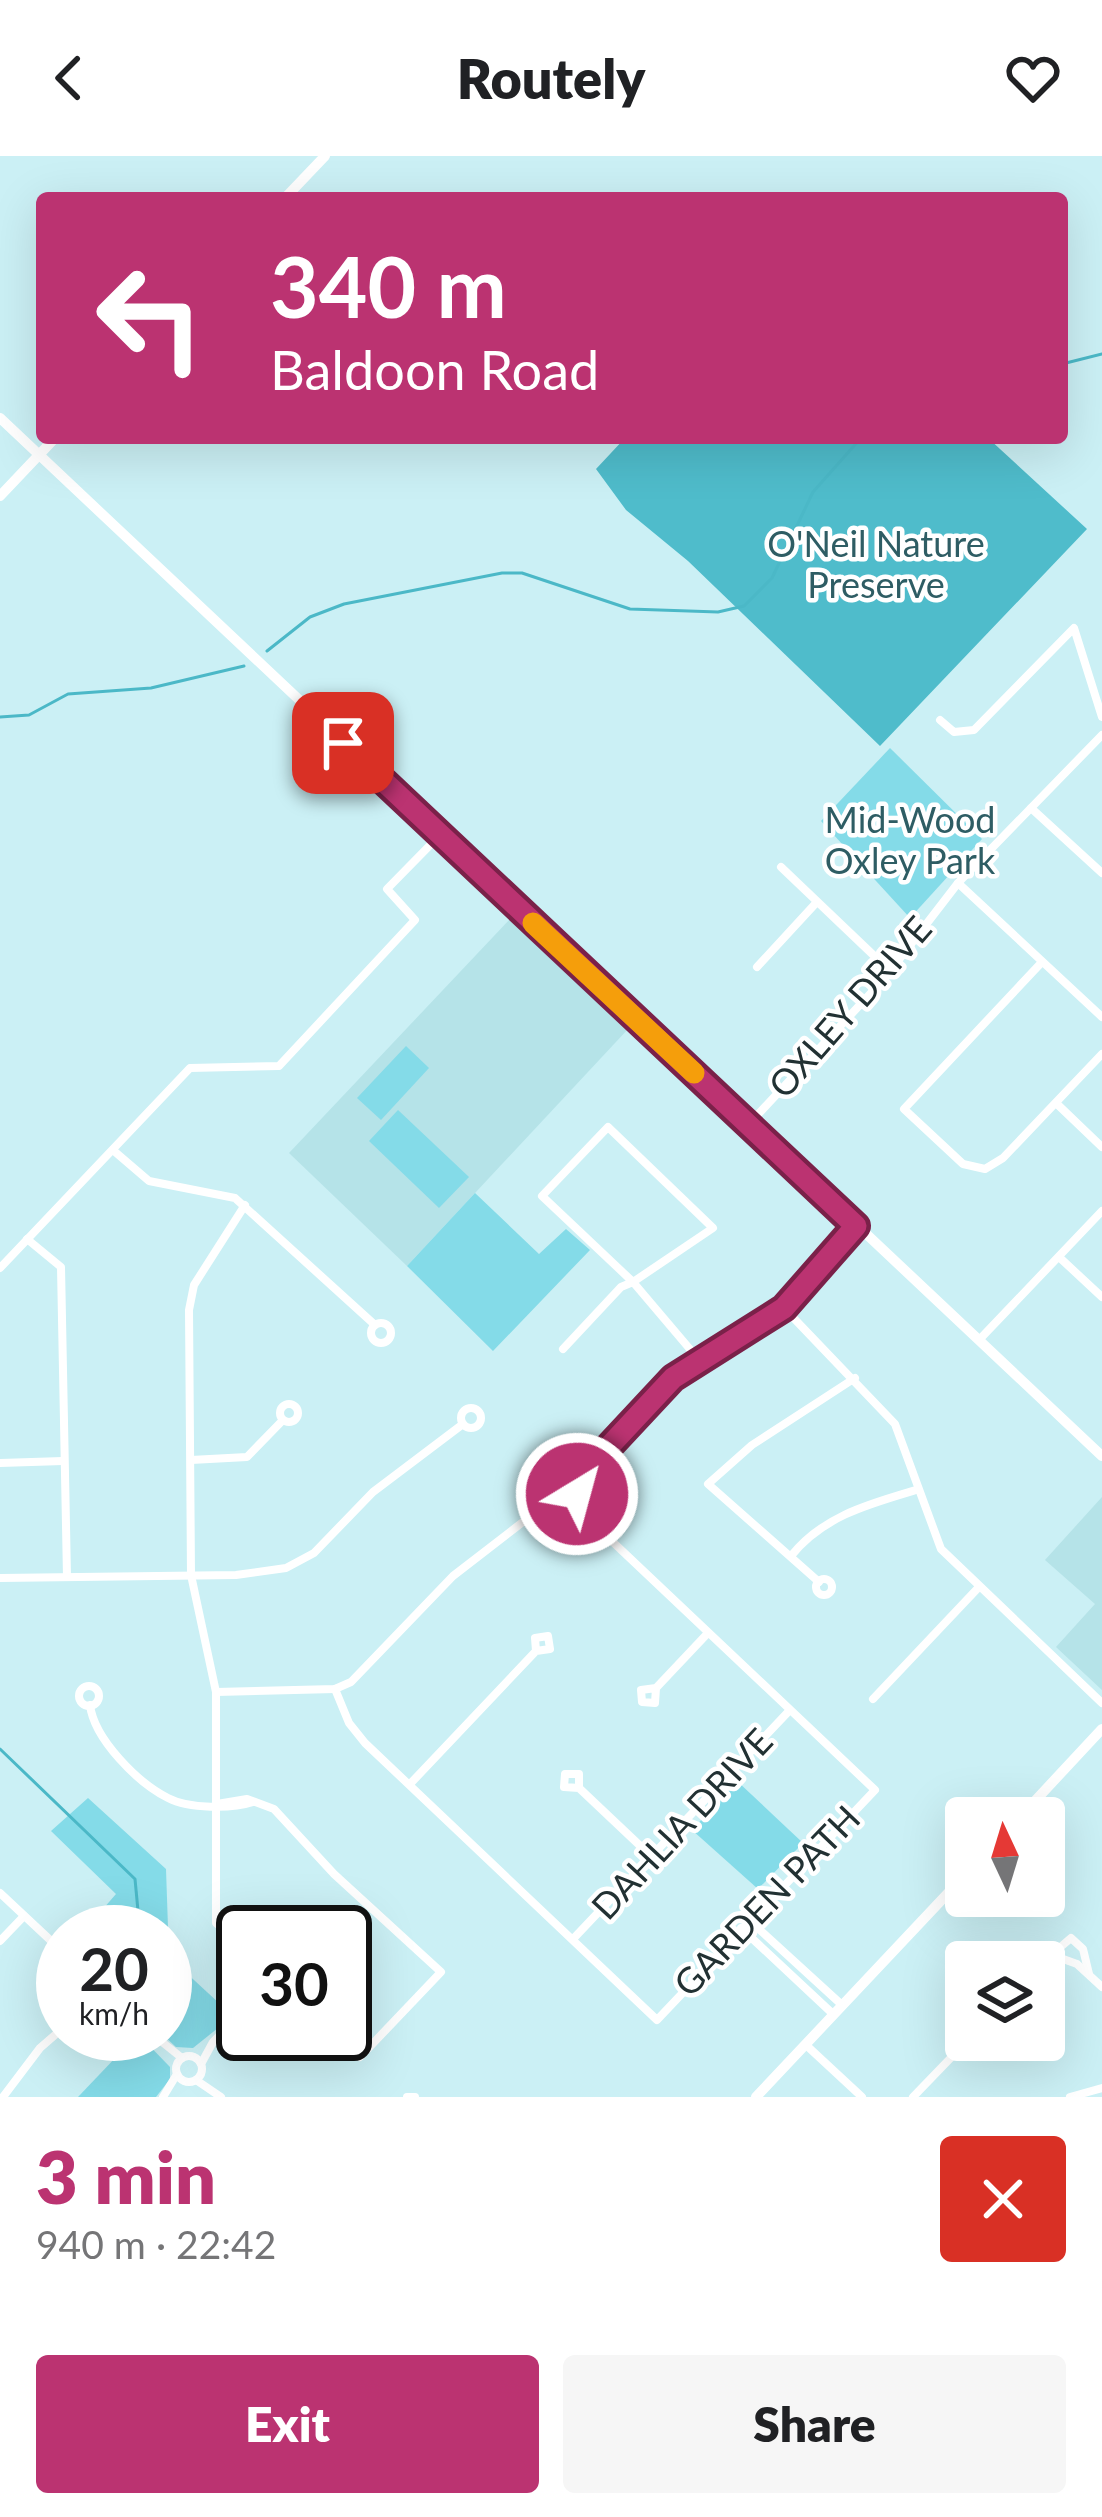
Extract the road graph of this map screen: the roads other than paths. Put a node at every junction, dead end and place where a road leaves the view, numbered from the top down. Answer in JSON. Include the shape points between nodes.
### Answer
{"nodes":[{"id":1,"x":325,"y":156,"type":"edge"},
{"id":2,"x":290,"y":192,"type":"edge"},
{"id":3,"x":0,"y":418,"type":"edge"},
{"id":4,"x":50,"y":444,"type":"edge"},
{"id":5,"x":39,"y":455,"type":"junction"},
{"id":6,"x":0,"y":496,"type":"edge"},
{"id":7,"x":1102,"y":718,"type":"edge"},
{"id":8,"x":940,"y":720,"type":"dead end"},
{"id":9,"x":1102,"y":735,"type":"edge"},
{"id":10,"x":1031,"y":808,"type":"junction"},
{"id":11,"x":440,"y":835,"type":"junction"},
{"id":12,"x":781,"y":867,"type":"dead end"},
{"id":13,"x":1102,"y":873,"type":"edge"},
{"id":14,"x":958,"y":884,"type":"junction"},
{"id":15,"x":816,"y":903,"type":"junction"},
{"id":16,"x":1042,"y":962,"type":"junction"},
{"id":17,"x":757,"y":968,"type":"dead end"},
{"id":18,"x":889,"y":970,"type":"junction"},
{"id":19,"x":1102,"y":1017,"type":"edge"},
{"id":20,"x":1102,"y":1054,"type":"edge"},
{"id":21,"x":1056,"y":1102,"type":"junction"},
{"id":22,"x":748,"y":1124,"type":"junction"},
{"id":23,"x":1102,"y":1147,"type":"edge"},
{"id":24,"x":114,"y":1151,"type":"junction"},
{"id":25,"x":245,"y":1205,"type":"junction"},
{"id":26,"x":1102,"y":1211,"type":"edge"},
{"id":27,"x":856,"y":1226,"type":"junction"},
{"id":28,"x":27,"y":1239,"type":"junction"},
{"id":29,"x":1059,"y":1257,"type":"junction"},
{"id":30,"x":0,"y":1268,"type":"edge"},
{"id":31,"x":633,"y":1282,"type":"junction"},
{"id":32,"x":1102,"y":1297,"type":"edge"},
{"id":33,"x":784,"y":1308,"type":"junction"},
{"id":34,"x":375,"y":1325,"type":"dead end"},
{"id":35,"x":978,"y":1341,"type":"junction"},
{"id":36,"x":563,"y":1349,"type":"dead end"},
{"id":37,"x":700,"y":1360,"type":"junction"},
{"id":38,"x":854,"y":1378,"type":"junction"},
{"id":39,"x":283,"y":1420,"type":"dead end"},
{"id":40,"x":463,"y":1424,"type":"dead end"},
{"id":41,"x":1102,"y":1456,"type":"edge"},
{"id":42,"x":191,"y":1460,"type":"junction"},
{"id":43,"x":63,"y":1461,"type":"junction"},
{"id":44,"x":0,"y":1463,"type":"edge"},
{"id":45,"x":574,"y":1484,"type":"junction"},
{"id":46,"x":916,"y":1490,"type":"junction"},
{"id":47,"x":561,"y":1493,"type":"junction"},
{"id":48,"x":584,"y":1517,"type":"junction"},
{"id":49,"x":790,"y":1556,"type":"junction"},
{"id":50,"x":191,"y":1575,"type":"junction"},
{"id":51,"x":67,"y":1577,"type":"junction"},
{"id":52,"x":0,"y":1578,"type":"edge"},
{"id":53,"x":818,"y":1582,"type":"dead end"},
{"id":54,"x":978,"y":1588,"type":"junction"},
{"id":55,"x":707,"y":1634,"type":"junction"},
{"id":56,"x":536,"y":1651,"type":"dead end"},
{"id":57,"x":656,"y":1688,"type":"dead end"},
{"id":58,"x":335,"y":1689,"type":"junction"},
{"id":59,"x":216,"y":1692,"type":"junction"},
{"id":60,"x":873,"y":1699,"type":"dead end"},
{"id":61,"x":1102,"y":1703,"type":"edge"},
{"id":62,"x":90,"y":1705,"type":"dead end"},
{"id":63,"x":789,"y":1711,"type":"junction"},
{"id":64,"x":1102,"y":1729,"type":"edge"},
{"id":65,"x":410,"y":1784,"type":"junction"},
{"id":66,"x":579,"y":1788,"type":"dead end"},
{"id":67,"x":1039,"y":1797,"type":"edge"},
{"id":68,"x":218,"y":1804,"type":"junction"},
{"id":69,"x":652,"y":1857,"type":"junction"},
{"id":70,"x":0,"y":1893,"type":"edge"},
{"id":71,"x":945,"y":1896,"type":"edge"},
{"id":72,"x":216,"y":1905,"type":"edge"},
{"id":73,"x":368,"y":1905,"type":"edge"},
{"id":74,"x":372,"y":1908,"type":"edge"},
{"id":75,"x":24,"y":1916,"type":"junction"},
{"id":76,"x":748,"y":1919,"type":"junction"},
{"id":77,"x":36,"y":1927,"type":"edge"},
{"id":78,"x":741,"y":1928,"type":"junction"},
{"id":79,"x":574,"y":1938,"type":"junction"},
{"id":80,"x":0,"y":1941,"type":"edge"},
{"id":81,"x":1062,"y":1941,"type":"edge"},
{"id":82,"x":1065,"y":1960,"type":"edge"},
{"id":83,"x":1089,"y":1974,"type":"junction"},
{"id":84,"x":1102,"y":1988,"type":"edge"},
{"id":85,"x":837,"y":2010,"type":"junction"},
{"id":86,"x":216,"y":2039,"type":"edge"},
{"id":87,"x":213,"y":2042,"type":"junction"},
{"id":88,"x":372,"y":2045,"type":"edge"},
{"id":89,"x":806,"y":2045,"type":"junction"},
{"id":90,"x":36,"y":2053,"type":"edge"},
{"id":91,"x":192,"y":2053,"type":"edge"},
{"id":92,"x":171,"y":2061,"type":"edge"},
{"id":93,"x":183,"y":2061,"type":"edge"},
{"id":94,"x":191,"y":2061,"type":"edge"},
{"id":95,"x":948,"y":2061,"type":"edge"},
{"id":96,"x":201,"y":2067,"type":"junction"},
{"id":97,"x":176,"y":2072,"type":"junction"},
{"id":98,"x":191,"y":2081,"type":"junction"},
{"id":99,"x":212,"y":2088,"type":"junction"},
{"id":100,"x":1102,"y":2088,"type":"edge"},
{"id":101,"x":165,"y":2094,"type":"edge"},
{"id":102,"x":3,"y":2097,"type":"edge"},
{"id":103,"x":221,"y":2097,"type":"edge"},
{"id":104,"x":756,"y":2097,"type":"edge"},
{"id":105,"x":862,"y":2097,"type":"edge"},
{"id":106,"x":913,"y":2097,"type":"edge"},
{"id":107,"x":1070,"y":2097,"type":"edge"}],
"edges":[{"from":1,"to":2,"type":"street"},
{"from":3,"to":5,"type":"street"},
{"from":4,"to":5,"type":"street"},
{"from":5,"to":6,"type":"street"},
{"from":5,"to":11,"type":"street"},
{"from":7,"to":8,"type":"street","via":[[1074,628],[974,730],[954,732]]},
{"from":9,"to":10,"type":"street","name":"OXLEY DRIVE"},
{"from":10,"to":13,"type":"street"},
{"from":10,"to":14,"type":"street","name":"OXLEY DRIVE"},
{"from":11,"to":22,"type":"street"},
{"from":11,"to":24,"type":"street","via":[[387,889],[415,920],[279,1066],[190,1068]]},
{"from":12,"to":15,"type":"street"},
{"from":14,"to":16,"type":"street"},
{"from":14,"to":18,"type":"street","name":"OXLEY DRIVE"},
{"from":15,"to":17,"type":"street"},
{"from":15,"to":18,"type":"street"},
{"from":16,"to":19,"type":"street"},
{"from":16,"to":21,"type":"street","via":[[904,1109],[963,1164],[986,1168]]},
{"from":18,"to":22,"type":"street","name":"OXLEY DRIVE"},
{"from":20,"to":21,"type":"street"},
{"from":21,"to":23,"type":"street"},
{"from":22,"to":27,"type":"street"},
{"from":24,"to":25,"type":"street","via":[[149,1181],[222,1192]]},
{"from":24,"to":28,"type":"street"},
{"from":25,"to":34,"type":"street"},
{"from":25,"to":42,"type":"street","via":[[190,1296]]},
{"from":26,"to":29,"type":"street"},
{"from":27,"to":33,"type":"street"},
{"from":27,"to":35,"type":"street"},
{"from":28,"to":30,"type":"street"},
{"from":28,"to":43,"type":"street","via":[[61,1267]]},
{"from":29,"to":32,"type":"street"},
{"from":29,"to":35,"type":"street"},
{"from":31,"to":31,"type":"street","via":[[713,1228],[608,1127],[542,1196]]},
{"from":31,"to":36,"type":"street"},
{"from":31,"to":37,"type":"street"},
{"from":33,"to":37,"type":"street"},
{"from":33,"to":38,"type":"street"},
{"from":35,"to":41,"type":"street"},
{"from":37,"to":45,"type":"street","via":[[673,1378]]},
{"from":38,"to":46,"type":"street","via":[[896,1424]]},
{"from":38,"to":49,"type":"street","via":[[752,1444],[709,1484]]},
{"from":39,"to":42,"type":"street","via":[[247,1457]]},
{"from":40,"to":50,"type":"street","via":[[381,1485],[300,1562],[256,1574]]},
{"from":42,"to":50,"type":"street"},
{"from":43,"to":44,"type":"street"},
{"from":43,"to":51,"type":"street"},
{"from":45,"to":47,"type":"street"},
{"from":45,"to":48,"type":"street","name":"GARDEN PATH"},
{"from":46,"to":49,"type":"street","via":[[835,1520]]},
{"from":46,"to":54,"type":"street","via":[[941,1549]]},
{"from":47,"to":48,"type":"street","name":"GARDEN PATH"},
{"from":47,"to":58,"type":"street","via":[[453,1576],[351,1682]]},
{"from":48,"to":55,"type":"street","name":"GARDEN PATH"},
{"from":49,"to":53,"type":"street"},
{"from":50,"to":51,"type":"street"},
{"from":50,"to":59,"type":"street"},
{"from":51,"to":52,"type":"street"},
{"from":54,"to":60,"type":"street"},
{"from":54,"to":61,"type":"street"},
{"from":55,"to":57,"type":"street"},
{"from":55,"to":63,"type":"street","name":"GARDEN PATH"},
{"from":56,"to":65,"type":"street"},
{"from":58,"to":59,"type":"street"},
{"from":58,"to":65,"type":"street","name":"GARDEN PATH","via":[[355,1732]]},
{"from":59,"to":68,"type":"street"},
{"from":62,"to":68,"type":"street","via":[[102,1738],[162,1794]]},
{"from":63,"to":69,"type":"street","name":"DAHLIA DRIVE"},
{"from":63,"to":76,"type":"street","name":"GARDEN PATH","via":[[875,1790]]},
{"from":64,"to":67,"type":"street"},
{"from":65,"to":79,"type":"street","name":"GARDEN PATH"},
{"from":66,"to":69,"type":"street"},
{"from":68,"to":72,"type":"street"},
{"from":68,"to":73,"type":"street","via":[[229,1798],[274,1809]]},
{"from":69,"to":79,"type":"street","name":"DAHLIA DRIVE"},
{"from":70,"to":75,"type":"street"},
{"from":71,"to":85,"type":"street"},
{"from":74,"to":88,"type":"street","via":[[442,1972]]},
{"from":75,"to":77,"type":"street"},
{"from":75,"to":80,"type":"street"},
{"from":76,"to":78,"type":"street","name":"GARDEN PATH"},
{"from":76,"to":85,"type":"street"},
{"from":78,"to":79,"type":"street","name":"GARDEN PATH","via":[[657,2020]]},
{"from":78,"to":85,"type":"street"},
{"from":81,"to":83,"type":"street","via":[[1076,1939]]},
{"from":82,"to":83,"type":"street"},
{"from":83,"to":84,"type":"street"},
{"from":85,"to":89,"type":"street"},
{"from":86,"to":87,"type":"street"},
{"from":87,"to":91,"type":"street"},
{"from":87,"to":96,"type":"street"},
{"from":89,"to":104,"type":"street"},
{"from":89,"to":105,"type":"street"},
{"from":90,"to":102,"type":"street"},
{"from":92,"to":97,"type":"street"},
{"from":93,"to":97,"type":"street"},
{"from":94,"to":96,"type":"street"},
{"from":95,"to":106,"type":"street"},
{"from":96,"to":98,"type":"street"},
{"from":96,"to":99,"type":"street"},
{"from":97,"to":98,"type":"street"},
{"from":97,"to":101,"type":"street"},
{"from":98,"to":99,"type":"street"},
{"from":98,"to":101,"type":"street"},
{"from":99,"to":103,"type":"street"},
{"from":100,"to":107,"type":"street"}]}
